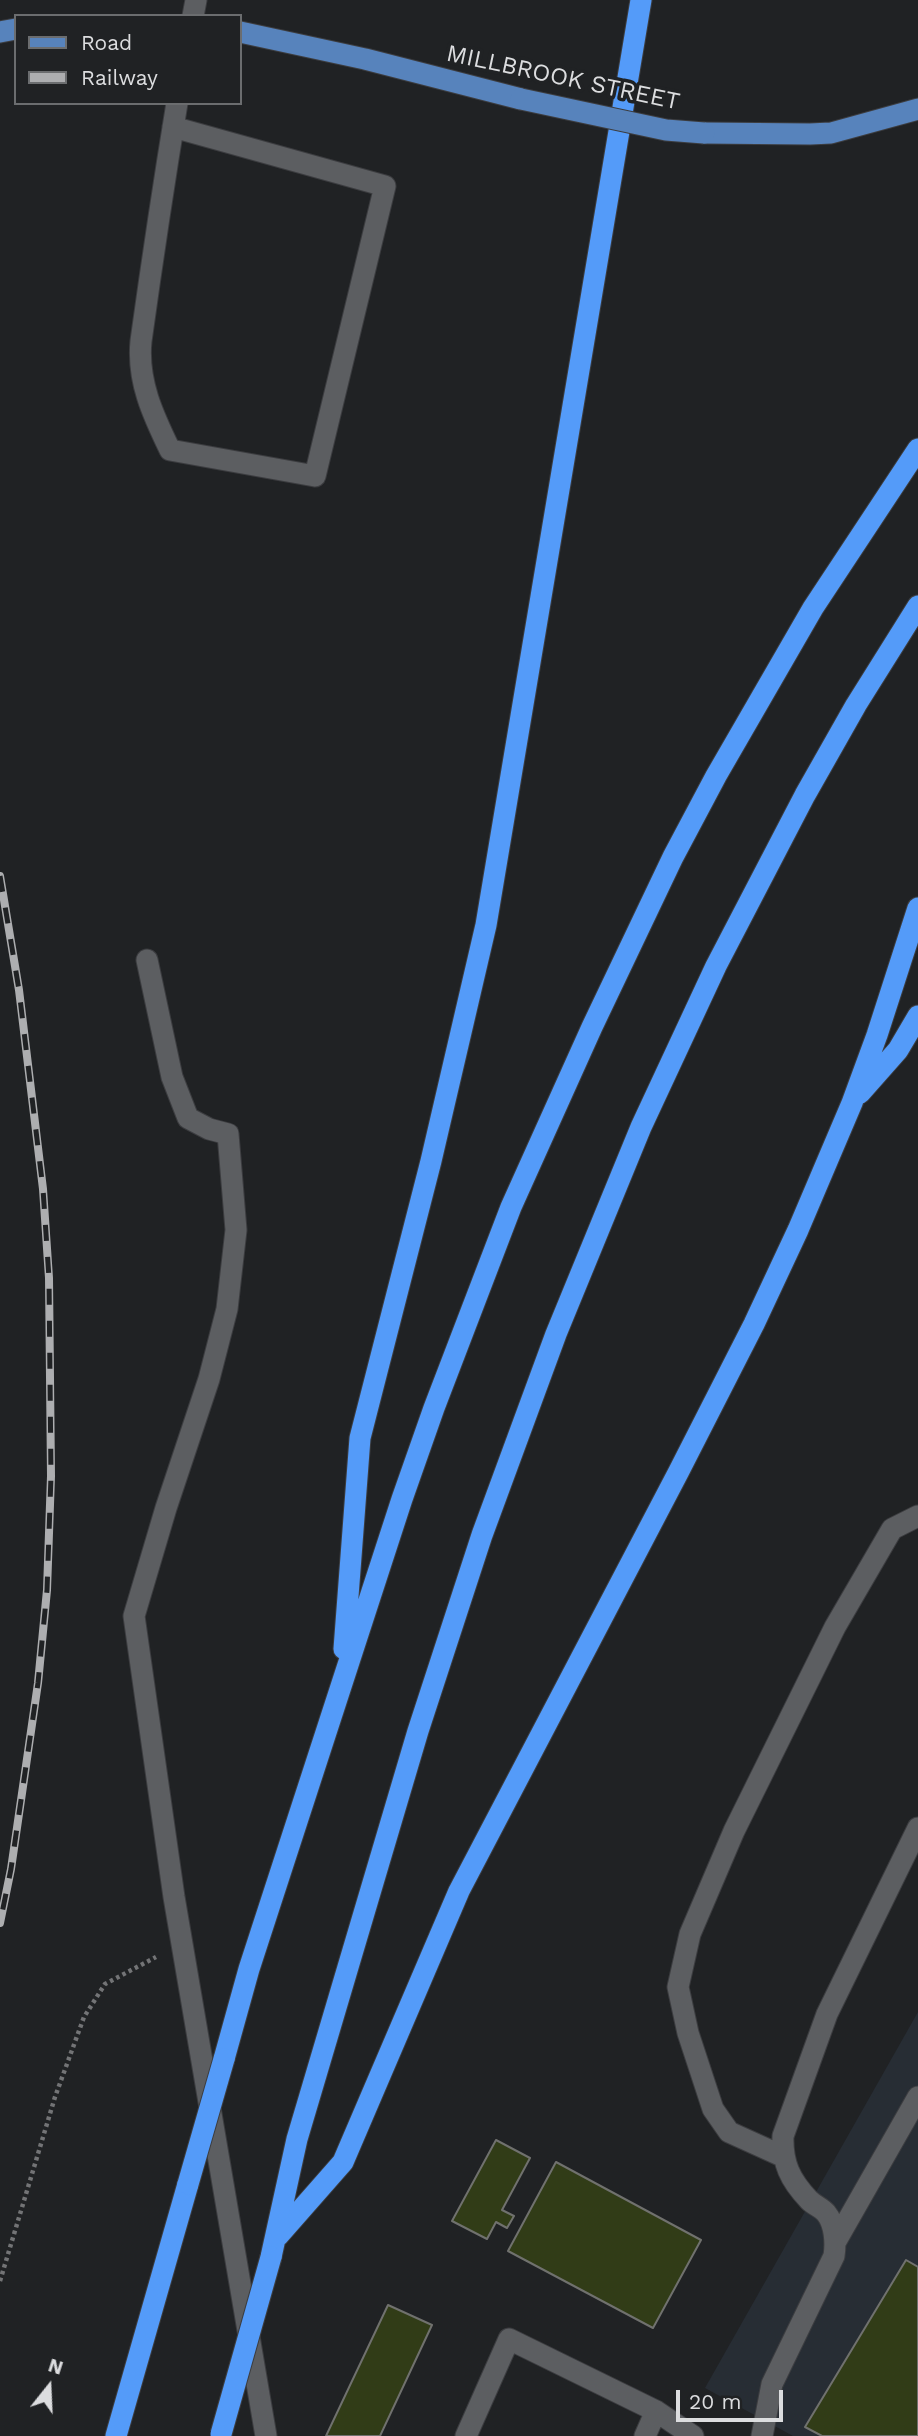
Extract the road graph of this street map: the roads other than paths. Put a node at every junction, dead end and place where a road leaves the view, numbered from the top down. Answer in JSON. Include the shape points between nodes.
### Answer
{"nodes":[{"id":1,"x":641,"y":0,"type":"edge"},
{"id":2,"x":242,"y":32,"type":"edge"},
{"id":3,"x":177,"y":105,"type":"edge"},
{"id":4,"x":918,"y":109,"type":"edge"},
{"id":5,"x":173,"y":127,"type":"junction"},
{"id":6,"x":918,"y":449,"type":"edge"},
{"id":7,"x":918,"y":606,"type":"edge"},
{"id":8,"x":918,"y":908,"type":"edge"},
{"id":9,"x":148,"y":960,"type":"dead end"},
{"id":10,"x":918,"y":1016,"type":"edge"},
{"id":11,"x":852,"y":1103,"type":"junction"},
{"id":12,"x":918,"y":1516,"type":"edge"},
{"id":13,"x":341,"y":1684,"type":"junction"},
{"id":14,"x":918,"y":1828,"type":"edge"},
{"id":15,"x":918,"y":2097,"type":"edge"},
{"id":16,"x":782,"y":2156,"type":"junction"},
{"id":17,"x":836,"y":2241,"type":"junction"},
{"id":18,"x":274,"y":2248,"type":"junction"},
{"id":19,"x":656,"y":2411,"type":"junction"},
{"id":20,"x":221,"y":2435,"type":"edge"},
{"id":21,"x":116,"y":2436,"type":"edge"},
{"id":22,"x":266,"y":2436,"type":"edge"},
{"id":23,"x":466,"y":2436,"type":"edge"},
{"id":24,"x":645,"y":2436,"type":"edge"},
{"id":25,"x":694,"y":2436,"type":"edge"},
{"id":26,"x":762,"y":2436,"type":"edge"}],
"edges":[{"from":1,"to":13,"type":"highway","via":[[486,925],[360,1438]]},
{"from":2,"to":4,"type":"main road","name":"MILLBROOK STREET","bridge":true,"via":[[666,130],[810,135]]},
{"from":3,"to":5,"type":"lane"},
{"from":5,"to":5,"type":"lane","via":[[385,186],[315,476],[170,450],[147,401],[139,356]]},
{"from":6,"to":13,"type":"highway","via":[[813,608],[716,776],[592,1027],[471,1307]]},
{"from":7,"to":18,"type":"highway","via":[[805,795],[716,966],[641,1127],[561,1321],[486,1523],[418,1731],[297,2139]]},
{"from":8,"to":11,"type":"highway"},
{"from":9,"to":22,"type":"lane","via":[[172,1077],[188,1118],[228,1134],[236,1230],[227,1309],[209,1379],[134,1616],[182,1944]]},
{"from":10,"to":11,"type":"highway","via":[[898,1050]]},
{"from":11,"to":18,"type":"highway","via":[[754,1324],[458,1891],[343,2162]]},
{"from":12,"to":16,"type":"lane","via":[[892,1529],[835,1627],[734,1831],[690,1934],[678,1987],[713,2109],[729,2132]]},
{"from":13,"to":21,"type":"highway","bridge":true,"via":[[249,1969]]},
{"from":14,"to":16,"type":"lane","via":[[827,2014],[783,2136]]},
{"from":15,"to":17,"type":"lane"},
{"from":16,"to":17,"type":"lane","via":[[809,2201],[827,2213]]},
{"from":17,"to":26,"type":"lane","via":[[834,2256],[772,2384]]},
{"from":18,"to":20,"type":"highway","bridge":true},
{"from":19,"to":23,"type":"lane","via":[[509,2339]]},
{"from":19,"to":24,"type":"lane"},
{"from":19,"to":25,"type":"lane"}]}
